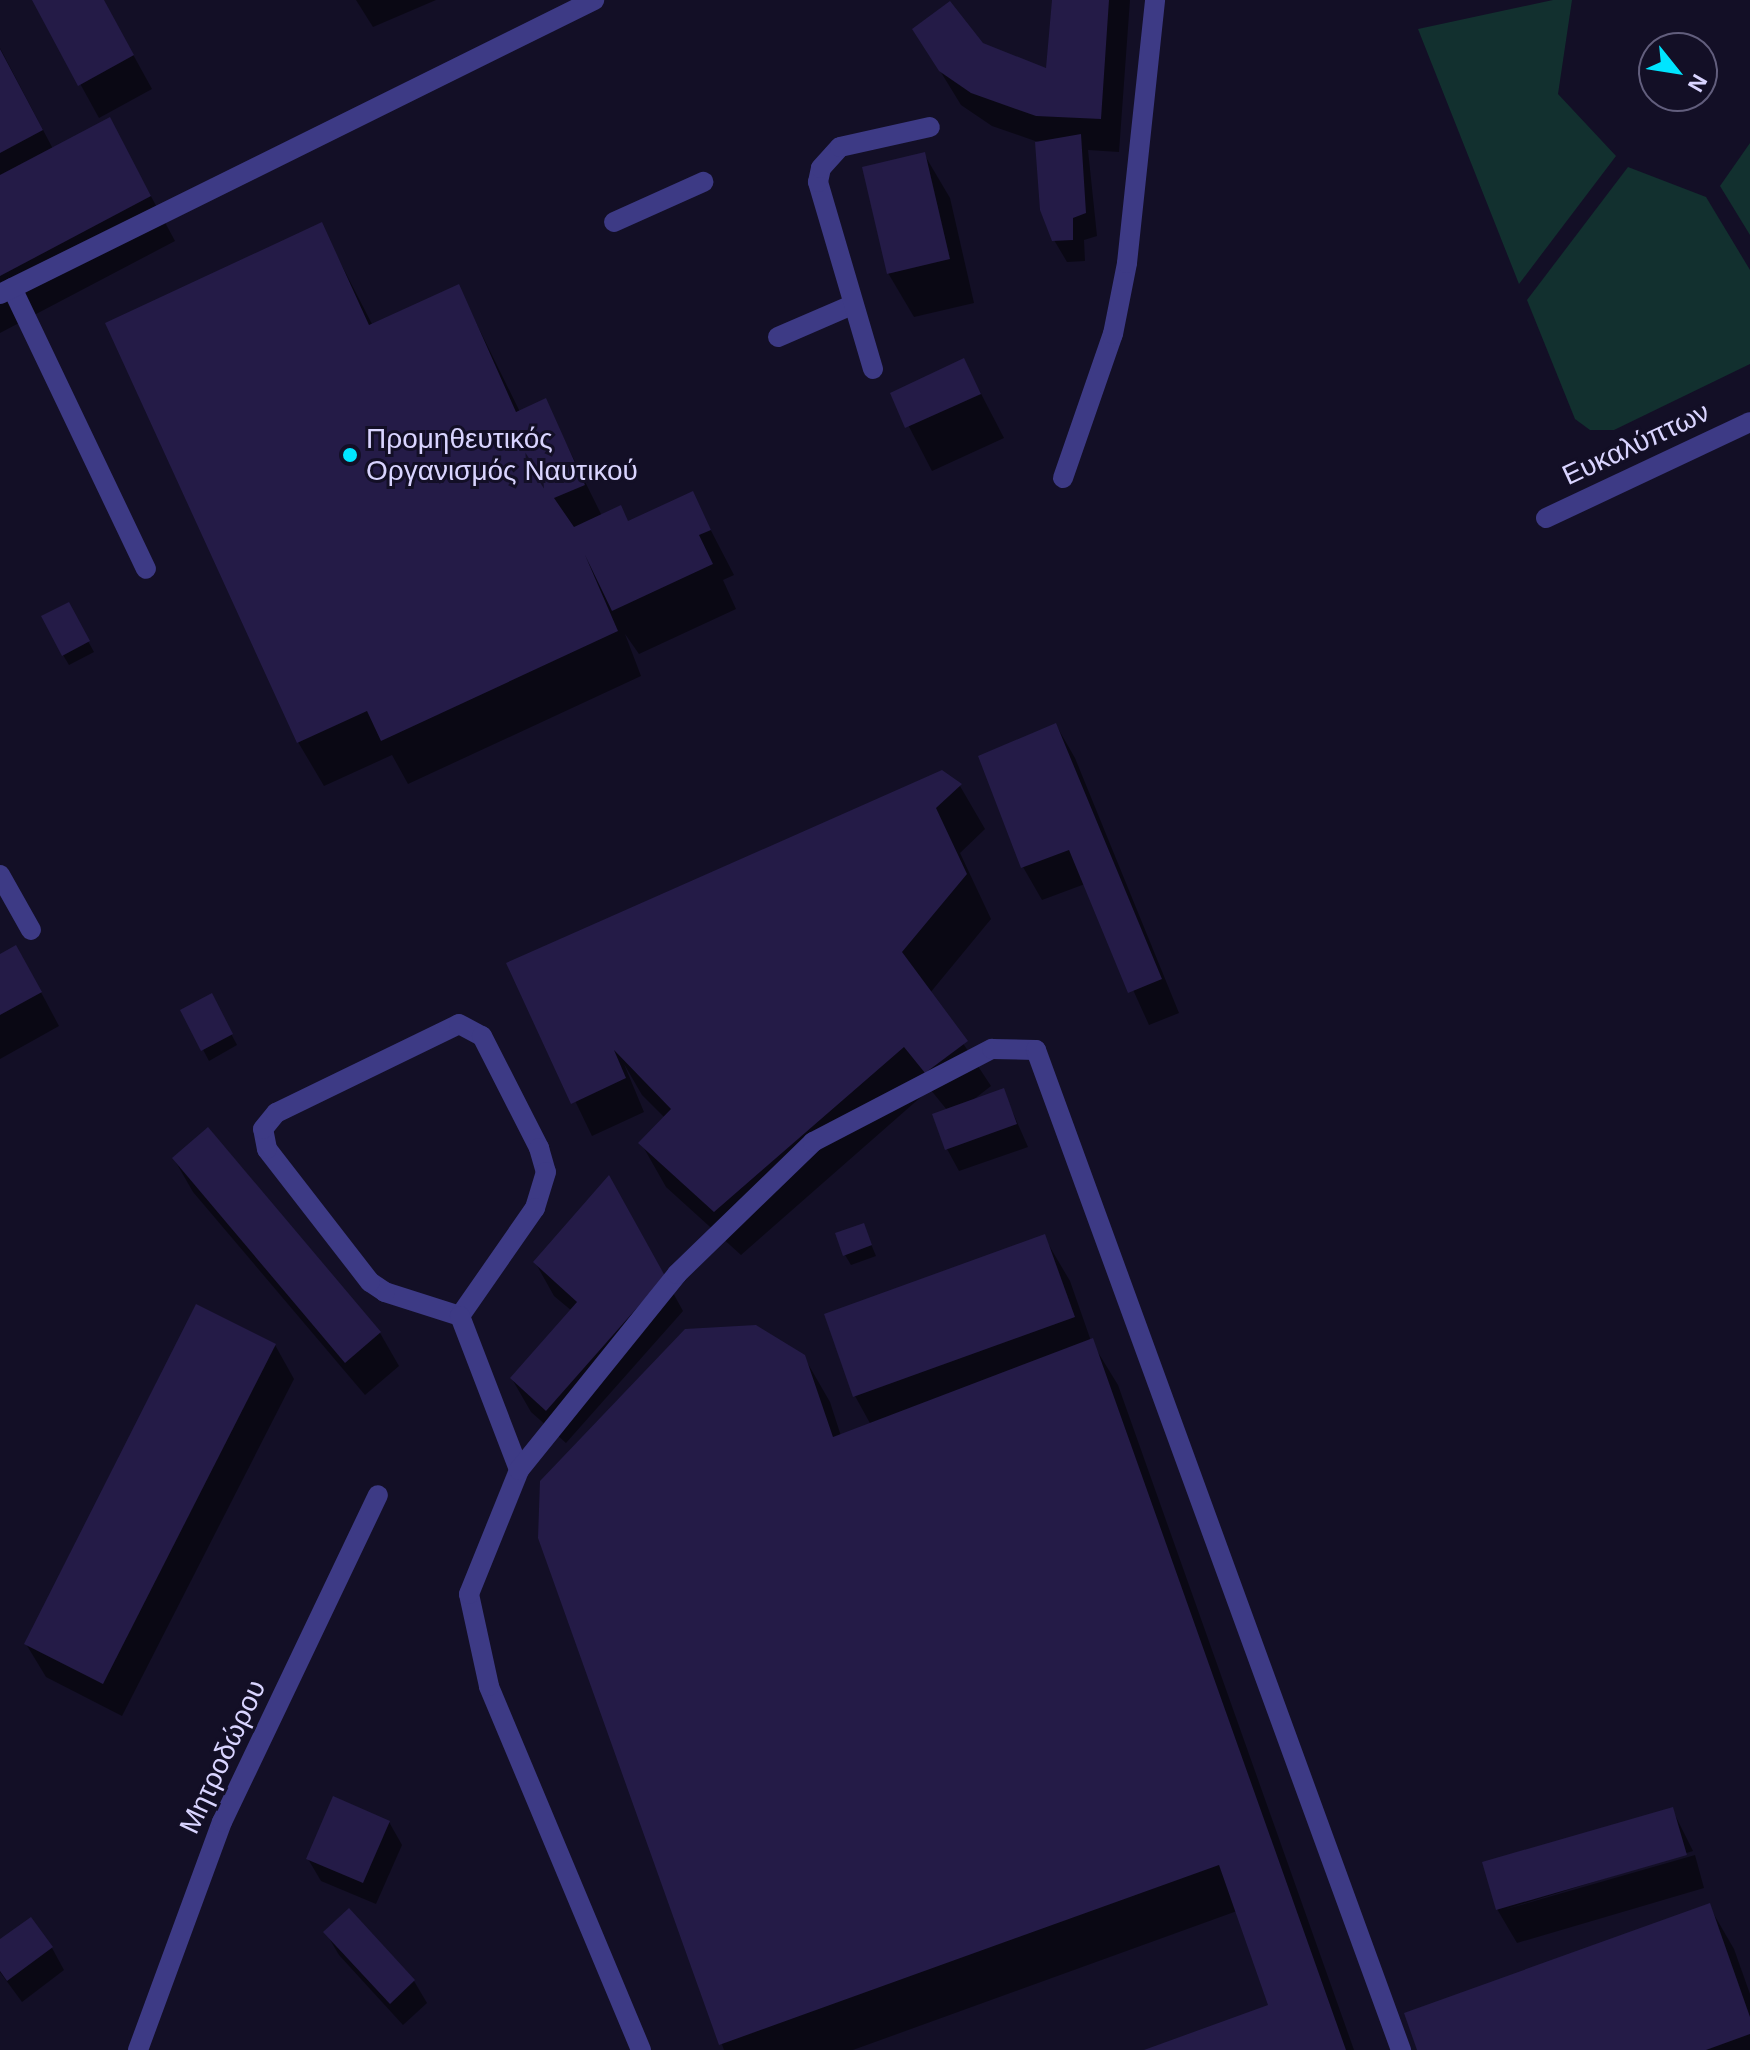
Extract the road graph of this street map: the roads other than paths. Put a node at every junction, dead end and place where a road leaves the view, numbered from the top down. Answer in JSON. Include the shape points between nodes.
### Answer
{"nodes":[{"id":1,"x":594,"y":0,"type":"edge"},
{"id":2,"x":1155,"y":0,"type":"edge"},
{"id":3,"x":930,"y":127,"type":"dead end"},
{"id":4,"x":703,"y":182,"type":"dead end"},
{"id":5,"x":614,"y":222,"type":"dead end"},
{"id":6,"x":6,"y":291,"type":"edge"},
{"id":7,"x":852,"y":305,"type":"junction"},
{"id":8,"x":778,"y":337,"type":"dead end"},
{"id":9,"x":873,"y":369,"type":"dead end"},
{"id":10,"x":1750,"y":422,"type":"edge"},
{"id":11,"x":1063,"y":478,"type":"dead end"},
{"id":12,"x":1546,"y":518,"type":"dead end"},
{"id":13,"x":146,"y":569,"type":"dead end"},
{"id":14,"x":0,"y":875,"type":"edge"},
{"id":15,"x":31,"y":930,"type":"dead end"},
{"id":16,"x":460,"y":1316,"type":"junction"},
{"id":17,"x":519,"y":1470,"type":"junction"},
{"id":18,"x":378,"y":1495,"type":"dead end"},
{"id":19,"x":138,"y":2050,"type":"edge"},
{"id":20,"x":641,"y":2050,"type":"edge"},
{"id":21,"x":1401,"y":2050,"type":"edge"}],
"edges":[{"from":1,"to":6,"type":"street"},
{"from":2,"to":11,"type":"street","via":[[1124,277],[1113,334]]},
{"from":3,"to":7,"type":"street","via":[[853,141],[821,168],[819,196]]},
{"from":4,"to":5,"type":"street"},
{"from":6,"to":13,"type":"street"},
{"from":7,"to":8,"type":"street"},
{"from":7,"to":9,"type":"street"},
{"from":10,"to":12,"type":"street","name":"Ευκαλύπτων"},
{"from":14,"to":15,"type":"street"},
{"from":16,"to":16,"type":"street","via":[[535,1208],[546,1172],[482,1036],[459,1024],[276,1113],[263,1129],[267,1149],[370,1282],[385,1292]]},
{"from":16,"to":17,"type":"street"},
{"from":17,"to":20,"type":"street","via":[[469,1594],[489,1686]]},
{"from":17,"to":21,"type":"street","via":[[677,1274],[813,1142],[992,1049],[1036,1050]]},
{"from":18,"to":19,"type":"street","name":"Μητροδώρου","via":[[222,1822]]}]}
